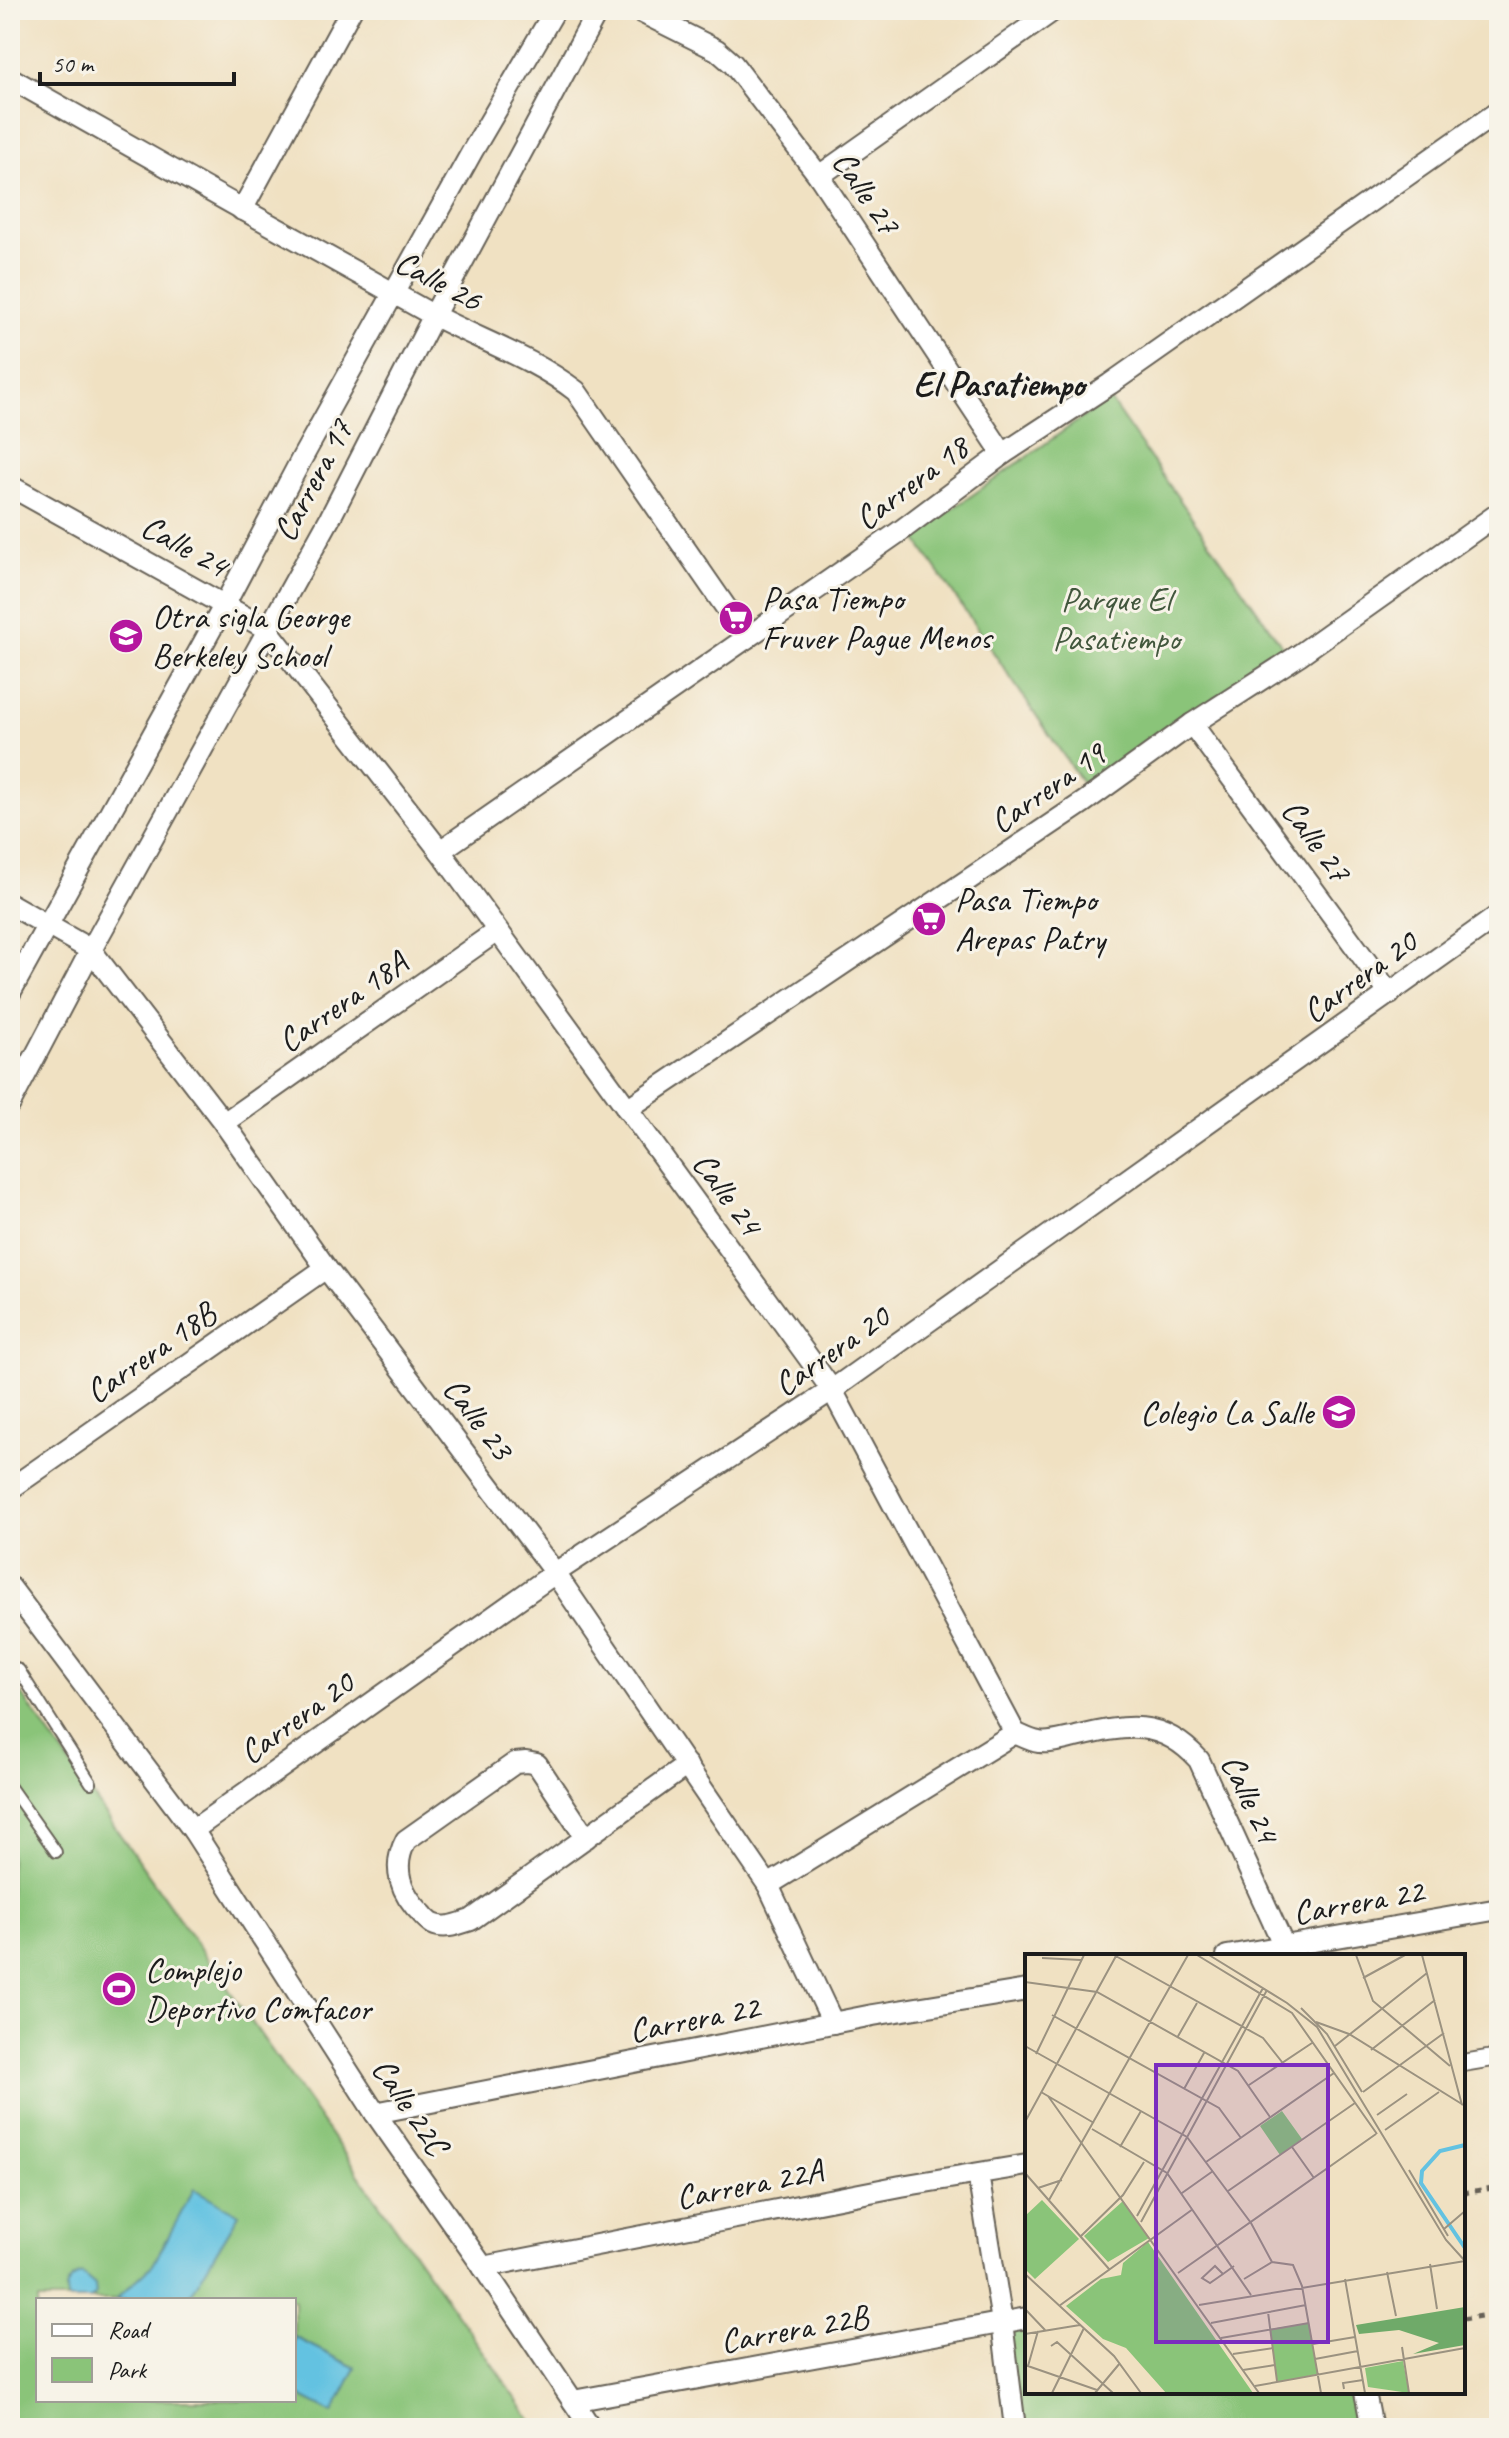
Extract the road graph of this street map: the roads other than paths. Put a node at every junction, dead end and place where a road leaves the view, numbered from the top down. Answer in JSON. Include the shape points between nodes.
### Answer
{"nodes":[{"id":1,"x":351,"y":10,"type":"edge"},
{"id":2,"x":555,"y":10,"type":"edge"},
{"id":3,"x":598,"y":10,"type":"edge"},
{"id":4,"x":637,"y":10,"type":"edge"},
{"id":5,"x":1054,"y":10,"type":"edge"},
{"id":6,"x":10,"y":78,"type":"edge"},
{"id":7,"x":1499,"y":111,"type":"edge"},
{"id":8,"x":819,"y":176,"type":"junction"},
{"id":9,"x":242,"y":210,"type":"junction"},
{"id":10,"x":395,"y":293,"type":"junction"},
{"id":11,"x":434,"y":315,"type":"junction"},
{"id":12,"x":1003,"y":454,"type":"junction"},
{"id":13,"x":10,"y":486,"type":"edge"},
{"id":14,"x":1499,"y":513,"type":"edge"},
{"id":15,"x":225,"y":604,"type":"junction"},
{"id":16,"x":267,"y":629,"type":"junction"},
{"id":17,"x":747,"y":638,"type":"junction"},
{"id":18,"x":1192,"y":724,"type":"junction"},
{"id":19,"x":440,"y":851,"type":"junction"},
{"id":20,"x":10,"y":904,"type":"edge"},
{"id":21,"x":1499,"y":915,"type":"edge"},
{"id":22,"x":48,"y":924,"type":"junction"},
{"id":23,"x":497,"y":931,"type":"junction"},
{"id":24,"x":91,"y":950,"type":"junction"},
{"id":25,"x":10,"y":993,"type":"edge"},
{"id":26,"x":1390,"y":994,"type":"junction"},
{"id":27,"x":10,"y":1104,"type":"edge"},
{"id":28,"x":627,"y":1109,"type":"junction"},
{"id":29,"x":224,"y":1123,"type":"junction"},
{"id":30,"x":326,"y":1268,"type":"junction"},
{"id":31,"x":832,"y":1390,"type":"junction"},
{"id":32,"x":10,"y":1489,"type":"edge"},
{"id":33,"x":555,"y":1573,"type":"junction"},
{"id":34,"x":10,"y":1587,"type":"edge"},
{"id":35,"x":10,"y":1667,"type":"edge"},
{"id":36,"x":1015,"y":1733,"type":"junction"},
{"id":37,"x":687,"y":1765,"type":"junction"},
{"id":38,"x":91,"y":1783,"type":"dead end"},
{"id":39,"x":10,"y":1787,"type":"edge"},
{"id":40,"x":193,"y":1830,"type":"junction"},
{"id":41,"x":586,"y":1838,"type":"junction"},
{"id":42,"x":56,"y":1852,"type":"dead end"},
{"id":43,"x":768,"y":1885,"type":"junction"},
{"id":44,"x":1499,"y":1909,"type":"edge"},
{"id":45,"x":1285,"y":1951,"type":"edge"},
{"id":46,"x":1250,"y":1954,"type":"edge"},
{"id":47,"x":1025,"y":1990,"type":"edge"},
{"id":48,"x":833,"y":2023,"type":"junction"},
{"id":49,"x":1499,"y":2057,"type":"edge"},
{"id":50,"x":1465,"y":2063,"type":"edge"},
{"id":51,"x":375,"y":2113,"type":"junction"},
{"id":52,"x":1025,"y":2165,"type":"edge"},
{"id":53,"x":978,"y":2174,"type":"junction"},
{"id":54,"x":483,"y":2267,"type":"junction"},
{"id":55,"x":1025,"y":2318,"type":"edge"},
{"id":56,"x":1002,"y":2322,"type":"junction"},
{"id":57,"x":1365,"y":2394,"type":"edge"},
{"id":58,"x":573,"y":2401,"type":"junction"},
{"id":59,"x":591,"y":2428,"type":"edge"},
{"id":60,"x":1015,"y":2428,"type":"edge"},
{"id":61,"x":1372,"y":2428,"type":"edge"}],
"edges":[{"from":1,"to":9,"type":"street"},
{"from":2,"to":10,"type":"street","name":"Carrera 17"},
{"from":3,"to":11,"type":"street","name":"Carrera 17"},
{"from":4,"to":8,"type":"street","name":"Calle 27","via":[[717,50],[733,64]]},
{"from":5,"to":8,"type":"street"},
{"from":6,"to":9,"type":"street","name":"Calle 26"},
{"from":7,"to":12,"type":"street","name":"Carrera 18"},
{"from":8,"to":12,"type":"street","name":"Calle 27"},
{"from":9,"to":10,"type":"street","name":"Calle 26"},
{"from":10,"to":11,"type":"street","name":"Calle 26"},
{"from":10,"to":15,"type":"street","name":"Carrera 17"},
{"from":11,"to":16,"type":"street","name":"Carrera 17"},
{"from":11,"to":17,"type":"street","name":"Calle 26","via":[[553,373],[576,391]]},
{"from":12,"to":17,"type":"street","name":"Carrera 18"},
{"from":13,"to":15,"type":"street","name":"Calle 24"},
{"from":14,"to":18,"type":"street","name":"Carrera 19"},
{"from":15,"to":16,"type":"street","name":"Calle 24"},
{"from":15,"to":22,"type":"street","name":"Carrera 17"},
{"from":16,"to":19,"type":"street","name":"Calle 24"},
{"from":16,"to":24,"type":"street","name":"Carrera 17"},
{"from":17,"to":19,"type":"street","name":"Carrera 18"},
{"from":18,"to":26,"type":"street","name":"Calle 27"},
{"from":18,"to":28,"type":"street","name":"Carrera 19"},
{"from":19,"to":23,"type":"street","name":"Calle 24"},
{"from":20,"to":22,"type":"street","name":"Calle 23"},
{"from":21,"to":26,"type":"street","name":"Carrera 20"},
{"from":22,"to":24,"type":"street","name":"Calle 23"},
{"from":22,"to":25,"type":"street","name":"Carrera 17"},
{"from":23,"to":28,"type":"street","name":"Calle 24"},
{"from":23,"to":29,"type":"street","name":"Carrera 18A"},
{"from":24,"to":27,"type":"street","name":"Carrera 17"},
{"from":24,"to":29,"type":"street","name":"Calle 23"},
{"from":26,"to":31,"type":"street","name":"Carrera 20"},
{"from":28,"to":31,"type":"street","name":"Calle 24"},
{"from":29,"to":30,"type":"street","name":"Calle 23"},
{"from":30,"to":32,"type":"street","name":"Carrera 18B"},
{"from":30,"to":33,"type":"street","name":"Calle 23"},
{"from":31,"to":33,"type":"street","name":"Carrera 20"},
{"from":31,"to":36,"type":"street","name":"Calle 24"},
{"from":33,"to":37,"type":"street","name":"Calle 23"},
{"from":33,"to":40,"type":"street","name":"Carrera 20"},
{"from":34,"to":40,"type":"street","name":"Calle 22C"},
{"from":35,"to":38,"type":"lane","via":[[19,1670]]},
{"from":36,"to":43,"type":"street"},
{"from":36,"to":45,"type":"street","name":"Calle 24","via":[[1052,1742],[1136,1726],[1184,1743],[1199,1760]]},
{"from":37,"to":41,"type":"street"},
{"from":37,"to":43,"type":"street","name":"Calle 23"},
{"from":39,"to":42,"type":"lane"},
{"from":40,"to":51,"type":"street","name":"Calle 22C"},
{"from":41,"to":41,"type":"street","via":[[471,1920],[451,1927],[432,1924],[410,1903],[399,1874],[399,1854],[406,1840],[515,1763],[537,1764]]},
{"from":43,"to":48,"type":"street","name":"Calle 23"},
{"from":44,"to":45,"type":"street","name":"Carrera 22"},
{"from":45,"to":46,"type":"street","name":"Carrera 22"},
{"from":47,"to":48,"type":"street","name":"Carrera 22"},
{"from":48,"to":51,"type":"street","name":"Carrera 22"},
{"from":49,"to":50,"type":"street"},
{"from":51,"to":54,"type":"street","name":"Calle 22C"},
{"from":52,"to":53,"type":"street","name":"Carrera 22A"},
{"from":53,"to":54,"type":"street","name":"Carrera 22A"},
{"from":53,"to":56,"type":"street"},
{"from":54,"to":58,"type":"street","name":"Calle 22C"},
{"from":55,"to":56,"type":"street","name":"Carrera 22B"},
{"from":56,"to":58,"type":"street","name":"Carrera 22B"},
{"from":56,"to":60,"type":"street"},
{"from":57,"to":61,"type":"street"},
{"from":58,"to":59,"type":"street","name":"Calle 22C"}]}
